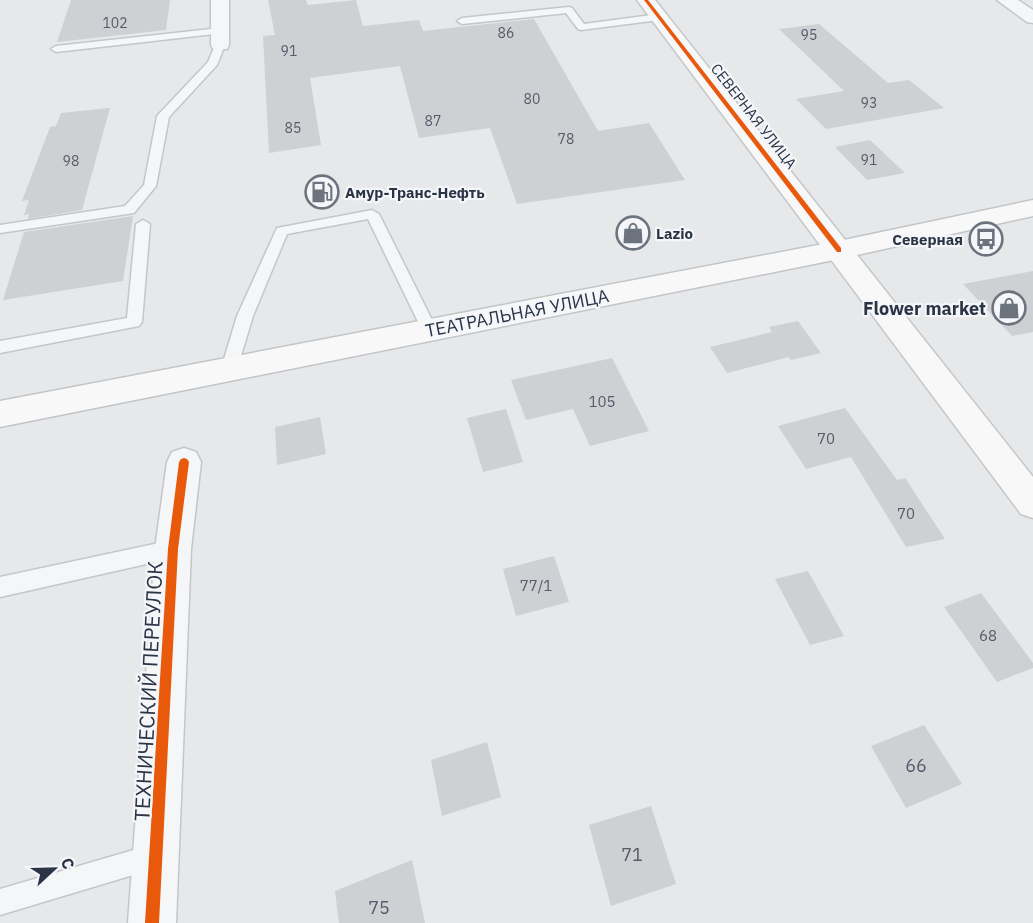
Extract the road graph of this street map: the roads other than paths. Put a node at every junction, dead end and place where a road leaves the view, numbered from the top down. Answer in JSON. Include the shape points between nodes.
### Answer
{"nodes":[{"id":1,"x":220,"y":0,"type":"edge"},
{"id":2,"x":646,"y":0,"type":"edge"},
{"id":3,"x":1006,"y":0,"type":"edge"},
{"id":4,"x":659,"y":17,"type":"junction"},
{"id":5,"x":1033,"y":18,"type":"edge"},
{"id":6,"x":462,"y":21,"type":"dead end"},
{"id":7,"x":220,"y":38,"type":"junction"},
{"id":8,"x":56,"y":49,"type":"dead end"},
{"id":9,"x":1033,"y":208,"type":"edge"},
{"id":10,"x":143,"y":224,"type":"dead end"},
{"id":11,"x":0,"y":229,"type":"edge"},
{"id":12,"x":839,"y":250,"type":"junction"},
{"id":13,"x":429,"y":330,"type":"junction"},
{"id":14,"x":0,"y":347,"type":"edge"},
{"id":15,"x":229,"y":369,"type":"junction"},
{"id":16,"x":0,"y":414,"type":"edge"},
{"id":17,"x":184,"y":462,"type":"dead end"},
{"id":18,"x":1033,"y":503,"type":"edge"},
{"id":19,"x":173,"y":549,"type":"junction"},
{"id":20,"x":0,"y":587,"type":"edge"},
{"id":21,"x":157,"y":857,"type":"junction"},
{"id":22,"x":0,"y":902,"type":"edge"},
{"id":23,"x":152,"y":923,"type":"edge"}],
"edges":[{"from":1,"to":7,"type":"street"},
{"from":2,"to":4,"type":"main road","name":"СЕВЕРНАЯ УЛИЦА"},
{"from":3,"to":5,"type":"street"},
{"from":4,"to":6,"type":"lane","via":[[582,27],[569,10]]},
{"from":4,"to":12,"type":"main road","name":"СЕВЕРНАЯ УЛИЦА"},
{"from":7,"to":8,"type":"lane"},
{"from":7,"to":11,"type":"lane","via":[[213,63],[163,116],[150,186],[129,210]]},
{"from":9,"to":12,"type":"main road","name":"ТЕАТРАЛЬНАЯ УЛИЦА"},
{"from":10,"to":14,"type":"lane","via":[[134,322]]},
{"from":12,"to":13,"type":"main road","name":"ТЕАТРАЛЬНАЯ УЛИЦА"},
{"from":12,"to":18,"type":"main road","name":"СЕВЕРНАЯ УЛИЦА"},
{"from":13,"to":15,"type":"main road","name":"ТЕАТРАЛЬНАЯ УЛИЦА"},
{"from":13,"to":15,"type":"lane","via":[[372,214],[282,231],[245,316]]},
{"from":15,"to":16,"type":"main road","name":"ТЕАТРАЛЬНАЯ УЛИЦА"},
{"from":17,"to":19,"type":"street","name":"ТЕХНИЧЕСКИЙ ПЕРЕУЛОК"},
{"from":19,"to":20,"type":"lane"},
{"from":19,"to":21,"type":"street","name":"ТЕХНИЧЕСКИЙ ПЕРЕУЛОК"},
{"from":21,"to":22,"type":"lane"},
{"from":21,"to":23,"type":"street","name":"ТЕХНИЧЕСКИЙ ПЕРЕУЛОК"}]}
